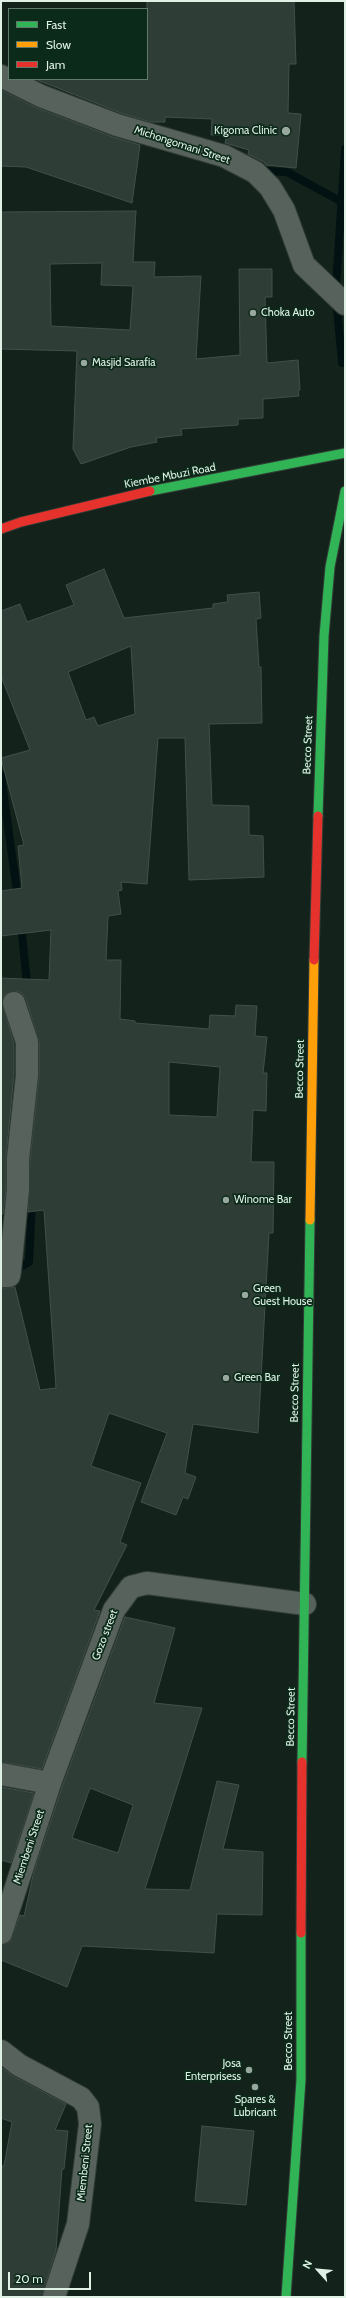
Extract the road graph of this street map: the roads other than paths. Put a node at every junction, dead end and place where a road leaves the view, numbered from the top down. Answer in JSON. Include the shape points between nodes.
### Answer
{"nodes":[{"id":1,"x":9,"y":80,"type":"edge"},
{"id":2,"x":345,"y":304,"type":"edge"},
{"id":3,"x":345,"y":453,"type":"edge"},
{"id":4,"x":345,"y":491,"type":"edge"},
{"id":5,"x":1,"y":529,"type":"edge"},
{"id":6,"x":14,"y":1003,"type":"dead end"},
{"id":7,"x":1,"y":1276,"type":"edge"},
{"id":8,"x":305,"y":1604,"type":"junction"},
{"id":9,"x":1,"y":1774,"type":"edge"},
{"id":10,"x":50,"y":1783,"type":"junction"},
{"id":11,"x":1,"y":1933,"type":"edge"},
{"id":12,"x":1,"y":2051,"type":"edge"},
{"id":13,"x":54,"y":2297,"type":"edge"},
{"id":14,"x":286,"y":2297,"type":"edge"}],
"edges":[{"from":1,"to":2,"type":"street","name":"Michongomani Street","via":[[41,96],[117,125],[224,156],[255,172],[270,188],[284,210],[304,265]]},
{"from":3,"to":5,"type":"street","name":"Kiembe Mbuzi Road","via":[[121,497]]},
{"from":4,"to":8,"type":"street","name":"Becco Street","via":[[330,567],[324,644],[315,917]]},
{"from":6,"to":7,"type":"street","via":[[27,1042],[27,1075],[10,1271],[9,1276]]},
{"from":8,"to":10,"type":"street","name":"Gozo street","via":[[147,1583],[131,1587],[114,1610]]},
{"from":8,"to":14,"type":"street","name":"Becco Street","via":[[301,1794],[301,2080]]},
{"from":9,"to":10,"type":"street"},
{"from":10,"to":11,"type":"street","name":"Miembeni Street"},
{"from":12,"to":13,"type":"street","name":"Miembeni Street","via":[[19,2065],[81,2098],[88,2107],[90,2124],[78,2224]]}]}
